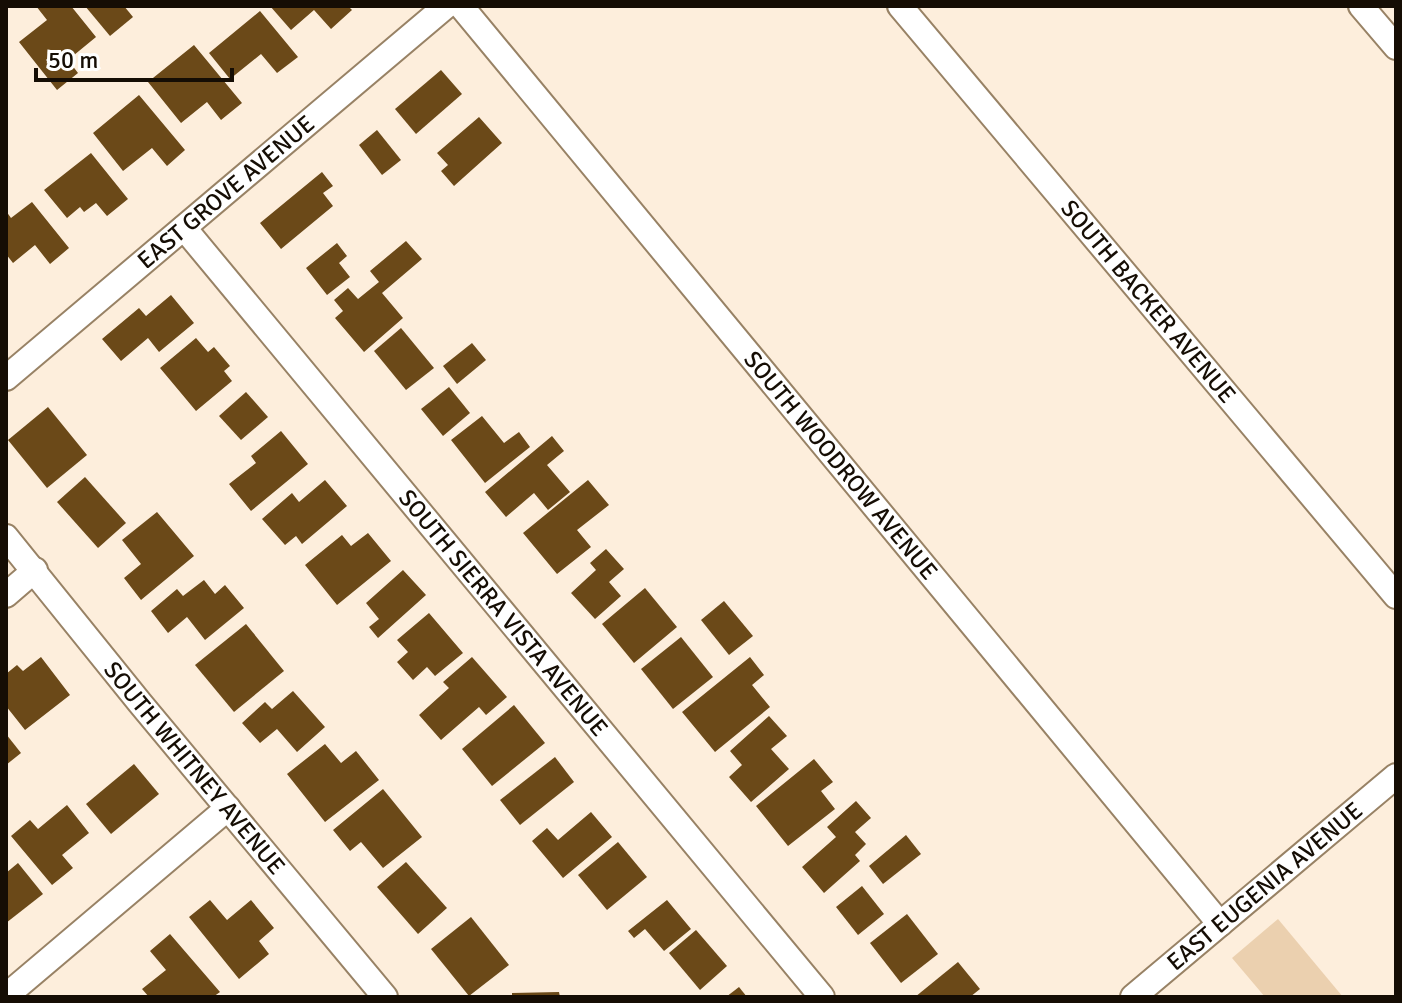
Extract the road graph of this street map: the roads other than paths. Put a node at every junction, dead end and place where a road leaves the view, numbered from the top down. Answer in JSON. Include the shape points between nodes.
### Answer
{"nodes":[{"id":1,"x":446,"y":6,"type":"edge"},
{"id":2,"x":461,"y":6,"type":"edge"},
{"id":3,"x":900,"y":6,"type":"edge"},
{"id":4,"x":1361,"y":6,"type":"edge"},
{"id":5,"x":1396,"y":47,"type":"edge"},
{"id":6,"x":184,"y":228,"type":"junction"},
{"id":7,"x":6,"y":378,"type":"edge"},
{"id":8,"x":6,"y":537,"type":"edge"},
{"id":9,"x":35,"y":570,"type":"junction"},
{"id":10,"x":6,"y":595,"type":"edge"},
{"id":11,"x":1396,"y":596,"type":"edge"},
{"id":12,"x":1396,"y":776,"type":"edge"},
{"id":13,"x":228,"y":808,"type":"junction"},
{"id":14,"x":1220,"y":924,"type":"junction"},
{"id":15,"x":6,"y":996,"type":"edge"},
{"id":16,"x":385,"y":997,"type":"edge"},
{"id":17,"x":822,"y":997,"type":"edge"},
{"id":18,"x":1133,"y":997,"type":"edge"}],
"edges":[{"from":1,"to":6,"type":"street","name":"EAST GROVE AVENUE"},
{"from":2,"to":14,"type":"street","name":"SOUTH WOODROW AVENUE"},
{"from":3,"to":11,"type":"street","name":"SOUTH BACKER AVENUE"},
{"from":4,"to":5,"type":"street"},
{"from":6,"to":7,"type":"street","name":"EAST GROVE AVENUE"},
{"from":6,"to":17,"type":"street","name":"SOUTH SIERRA VISTA AVENUE"},
{"from":8,"to":9,"type":"street","name":"SOUTH WHITNEY AVENUE"},
{"from":9,"to":10,"type":"street"},
{"from":9,"to":13,"type":"street","name":"SOUTH WHITNEY AVENUE"},
{"from":12,"to":14,"type":"street","name":"EAST EUGENIA AVENUE"},
{"from":13,"to":15,"type":"street"},
{"from":13,"to":16,"type":"street","name":"SOUTH WHITNEY AVENUE"},
{"from":14,"to":18,"type":"street","name":"EAST EUGENIA AVENUE"}]}
